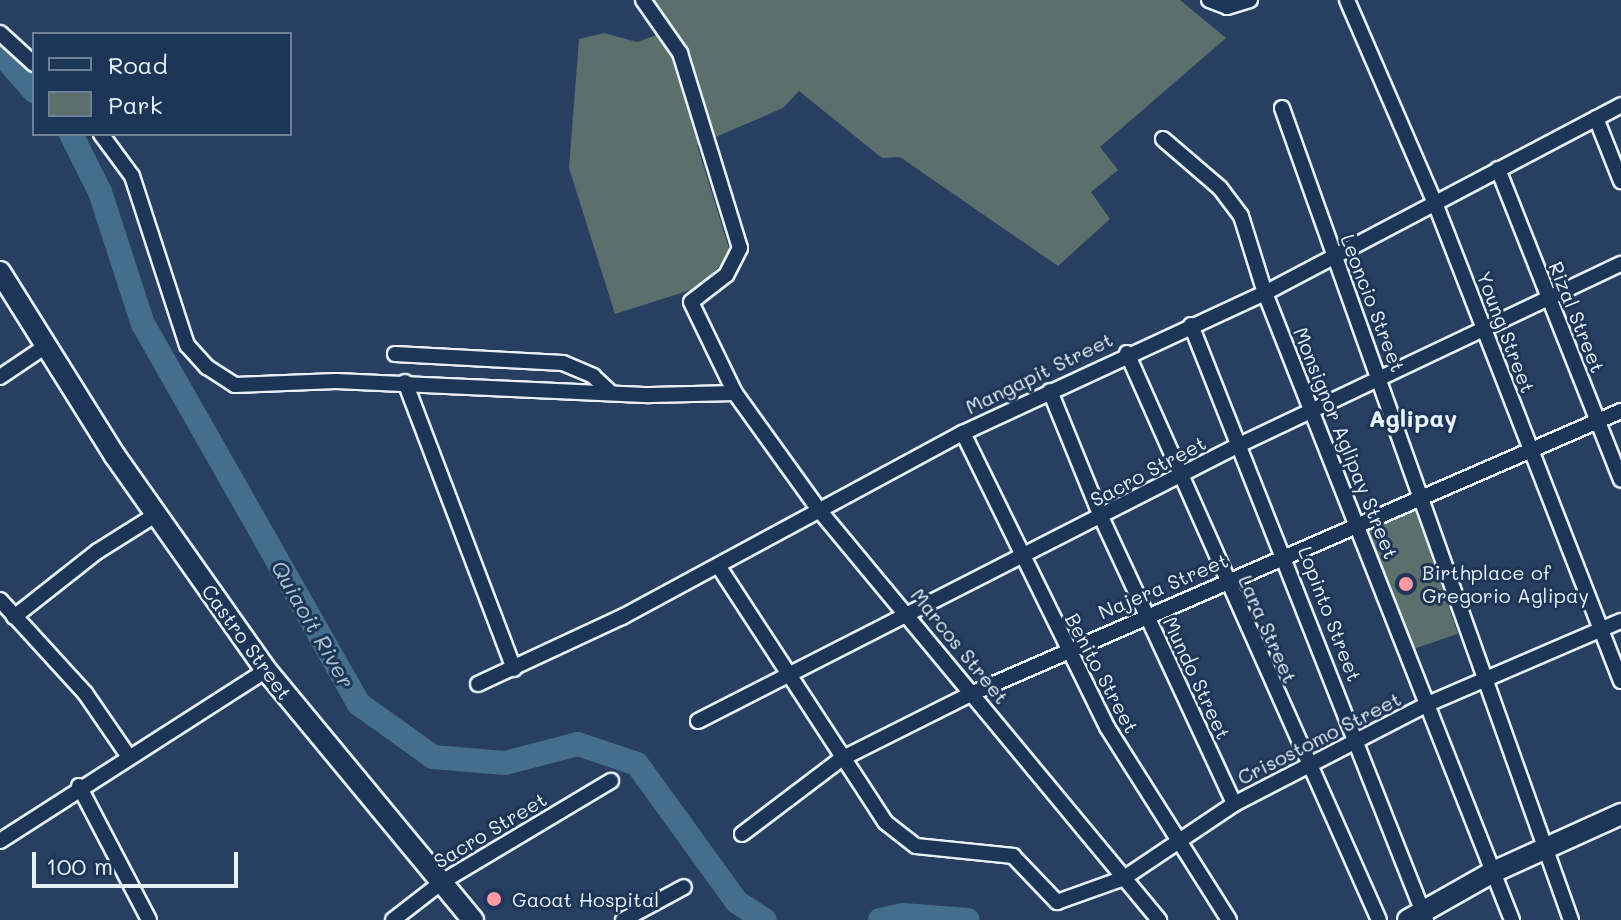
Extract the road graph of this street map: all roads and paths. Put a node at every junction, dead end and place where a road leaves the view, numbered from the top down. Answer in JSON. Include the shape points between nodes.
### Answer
{"nodes":[{"id":1,"x":643,"y":0,"type":"edge"},
{"id":2,"x":1209,"y":0,"type":"edge"},
{"id":3,"x":1250,"y":0,"type":"edge"},
{"id":4,"x":1347,"y":0,"type":"edge"},
{"id":5,"x":0,"y":33,"type":"edge"},
{"id":6,"x":32,"y":62,"type":"edge"},
{"id":7,"x":1621,"y":105,"type":"edge"},
{"id":8,"x":1282,"y":108,"type":"dead end"},
{"id":9,"x":1596,"y":118,"type":"junction"},
{"id":10,"x":102,"y":136,"type":"edge"},
{"id":11,"x":1163,"y":139,"type":"dead end"},
{"id":12,"x":1498,"y":169,"type":"junction"},
{"id":13,"x":1621,"y":181,"type":"edge"},
{"id":14,"x":1435,"y":203,"type":"junction"},
{"id":15,"x":1334,"y":258,"type":"junction"},
{"id":16,"x":1621,"y":264,"type":"edge"},
{"id":17,"x":0,"y":272,"type":"edge"},
{"id":18,"x":1265,"y":293,"type":"junction"},
{"id":19,"x":1546,"y":297,"type":"junction"},
{"id":20,"x":1191,"y":325,"type":"junction"},
{"id":21,"x":1483,"y":329,"type":"junction"},
{"id":22,"x":46,"y":346,"type":"junction"},
{"id":23,"x":1127,"y":353,"type":"junction"},
{"id":24,"x":395,"y":354,"type":"dead end"},
{"id":25,"x":0,"y":377,"type":"edge"},
{"id":26,"x":1381,"y":377,"type":"junction"},
{"id":27,"x":405,"y":382,"type":"junction"},
{"id":28,"x":1050,"y":391,"type":"junction"},
{"id":29,"x":611,"y":393,"type":"junction"},
{"id":30,"x":735,"y":393,"type":"junction"},
{"id":31,"x":1312,"y":411,"type":"junction"},
{"id":32,"x":1621,"y":411,"type":"edge"},
{"id":33,"x":1598,"y":421,"type":"junction"},
{"id":34,"x":963,"y":433,"type":"junction"},
{"id":35,"x":1237,"y":446,"type":"junction"},
{"id":36,"x":1532,"y":450,"type":"junction"},
{"id":37,"x":1180,"y":475,"type":"junction"},
{"id":38,"x":1621,"y":480,"type":"edge"},
{"id":39,"x":1420,"y":497,"type":"junction"},
{"id":40,"x":819,"y":510,"type":"junction"},
{"id":41,"x":157,"y":514,"type":"junction"},
{"id":42,"x":1102,"y":519,"type":"junction"},
{"id":43,"x":1356,"y":523,"type":"junction"},
{"id":44,"x":1285,"y":555,"type":"junction"},
{"id":45,"x":1022,"y":556,"type":"junction"},
{"id":46,"x":719,"y":567,"type":"junction"},
{"id":47,"x":1225,"y":580,"type":"junction"},
{"id":48,"x":0,"y":600,"type":"edge"},
{"id":49,"x":909,"y":613,"type":"junction"},
{"id":50,"x":1146,"y":616,"type":"junction"},
{"id":51,"x":14,"y":617,"type":"junction"},
{"id":52,"x":1621,"y":621,"type":"edge"},
{"id":53,"x":1598,"y":630,"type":"junction"},
{"id":54,"x":1065,"y":649,"type":"junction"},
{"id":55,"x":514,"y":669,"type":"junction"},
{"id":56,"x":266,"y":670,"type":"junction"},
{"id":57,"x":788,"y":675,"type":"junction"},
{"id":58,"x":1483,"y":680,"type":"junction"},
{"id":59,"x":1621,"y":681,"type":"edge"},
{"id":60,"x":478,"y":684,"type":"dead end"},
{"id":61,"x":973,"y":693,"type":"junction"},
{"id":62,"x":1428,"y":704,"type":"junction"},
{"id":63,"x":698,"y":721,"type":"dead end"},
{"id":64,"x":1357,"y":740,"type":"junction"},
{"id":65,"x":129,"y":757,"type":"junction"},
{"id":66,"x":841,"y":759,"type":"junction"},
{"id":67,"x":1308,"y":769,"type":"junction"},
{"id":68,"x":611,"y":781,"type":"dead end"},
{"id":69,"x":79,"y":786,"type":"junction"},
{"id":70,"x":1234,"y":804,"type":"junction"},
{"id":71,"x":1621,"y":814,"type":"edge"},
{"id":72,"x":742,"y":834,"type":"dead end"},
{"id":73,"x":1175,"y":839,"type":"junction"},
{"id":74,"x":0,"y":841,"type":"edge"},
{"id":75,"x":1542,"y":850,"type":"junction"},
{"id":76,"x":1491,"y":873,"type":"junction"},
{"id":77,"x":1124,"y":878,"type":"junction"},
{"id":78,"x":442,"y":882,"type":"junction"},
{"id":79,"x":684,"y":887,"type":"dead end"},
{"id":80,"x":1419,"y":917,"type":"edge"},
{"id":81,"x":149,"y":920,"type":"edge"},
{"id":82,"x":393,"y":920,"type":"edge"},
{"id":83,"x":473,"y":920,"type":"edge"},
{"id":84,"x":623,"y":920,"type":"edge"},
{"id":85,"x":1159,"y":920,"type":"edge"},
{"id":86,"x":1229,"y":920,"type":"edge"},
{"id":87,"x":1379,"y":920,"type":"edge"},
{"id":88,"x":1512,"y":920,"type":"edge"},
{"id":89,"x":1571,"y":920,"type":"edge"}],
"edges":[{"from":1,"to":30,"type":"street","name":"Marcos Street","via":[[680,53],[740,248],[726,275],[691,302]]},
{"from":2,"to":3,"type":"street","via":[[1227,7]]},
{"from":4,"to":14,"type":"street","name":"Young Street"},
{"from":5,"to":6,"type":"street"},
{"from":7,"to":9,"type":"street","name":"Mangapit Street"},
{"from":8,"to":15,"type":"street","name":"Leoncio Street"},
{"from":9,"to":12,"type":"street","name":"Mangapit Street"},
{"from":9,"to":13,"type":"street"},
{"from":10,"to":27,"type":"street","via":[[132,176],[187,345],[207,367],[235,385]]},
{"from":11,"to":18,"type":"street","name":"Monsignor Aglipay Street","via":[[1232,201]]},
{"from":12,"to":14,"type":"street","name":"Mangapit Street"},
{"from":12,"to":19,"type":"street","name":"Rizal Street"},
{"from":14,"to":15,"type":"street","name":"Mangapit Street"},
{"from":14,"to":21,"type":"street","name":"Young Street"},
{"from":15,"to":18,"type":"street","name":"Mangapit Street"},
{"from":15,"to":26,"type":"street","name":"Leoncio Street"},
{"from":16,"to":19,"type":"street","name":"Sacro Street"},
{"from":17,"to":22,"type":"main road","name":"Castro Street"},
{"from":18,"to":20,"type":"street","name":"Mangapit Street"},
{"from":18,"to":31,"type":"street","name":"Monsignor Aglipay Street"},
{"from":19,"to":21,"type":"street","name":"Sacro Street"},
{"from":19,"to":33,"type":"street","name":"Rizal Street"},
{"from":20,"to":23,"type":"street","name":"Mangapit Street"},
{"from":20,"to":35,"type":"street","name":"Lopinto Street"},
{"from":21,"to":26,"type":"street","name":"Sacro Street"},
{"from":21,"to":36,"type":"street","name":"Young Street"},
{"from":22,"to":25,"type":"street"},
{"from":22,"to":41,"type":"main road","name":"Castro Street"},
{"from":23,"to":28,"type":"street","name":"Mangapit Street"},
{"from":23,"to":37,"type":"street","name":"Lara Street"},
{"from":24,"to":29,"type":"street","via":[[563,363],[593,376]]},
{"from":26,"to":31,"type":"street","name":"Sacro Street"},
{"from":26,"to":39,"type":"street","name":"Leoncio Street"},
{"from":27,"to":29,"type":"street"},
{"from":27,"to":55,"type":"street"},
{"from":28,"to":34,"type":"street","name":"Mangapit Street"},
{"from":28,"to":42,"type":"street","name":"Mundo Street"},
{"from":29,"to":30,"type":"street"},
{"from":30,"to":40,"type":"street","name":"Marcos Street"},
{"from":31,"to":35,"type":"street","name":"Sacro Street"},
{"from":31,"to":43,"type":"street","name":"Monsignor Aglipay Street"},
{"from":32,"to":33,"type":"street","name":"Najera Street"},
{"from":33,"to":36,"type":"street","name":"Najera Street"},
{"from":33,"to":38,"type":"street","name":"Rizal Street"},
{"from":34,"to":40,"type":"street","name":"Mangapit Street"},
{"from":34,"to":45,"type":"street","name":"Benito Street"},
{"from":35,"to":37,"type":"street","name":"Sacro Street"},
{"from":35,"to":44,"type":"street","name":"Lopinto Street"},
{"from":36,"to":39,"type":"street","name":"Najera Street"},
{"from":36,"to":53,"type":"street","name":"Young Street"},
{"from":37,"to":42,"type":"street","name":"Sacro Street"},
{"from":37,"to":47,"type":"street","name":"Lara Street"},
{"from":39,"to":43,"type":"street","name":"Najera Street"},
{"from":39,"to":58,"type":"street","name":"Leoncio Street"},
{"from":40,"to":46,"type":"street","name":"Mangapit Street"},
{"from":40,"to":49,"type":"street","name":"Marcos Street"},
{"from":41,"to":51,"type":"street","via":[[98,551]]},
{"from":41,"to":56,"type":"main road","name":"Castro Street"},
{"from":42,"to":45,"type":"street","name":"Sacro Street"},
{"from":42,"to":50,"type":"street","name":"Mundo Street"},
{"from":43,"to":44,"type":"street","name":"Najera Street"},
{"from":43,"to":62,"type":"street","name":"Monsignor Aglipay Street"},
{"from":44,"to":47,"type":"street","name":"Najera Street"},
{"from":44,"to":64,"type":"street","name":"Lopinto Street"},
{"from":45,"to":49,"type":"street","name":"Sacro Street"},
{"from":45,"to":54,"type":"street","name":"Benito Street"},
{"from":46,"to":55,"type":"street","name":"Mangapit Street"},
{"from":46,"to":57,"type":"street"},
{"from":47,"to":50,"type":"street","name":"Najera Street"},
{"from":47,"to":67,"type":"street","name":"Lara Street"},
{"from":48,"to":51,"type":"street"},
{"from":49,"to":57,"type":"street","name":"Sacro Street"},
{"from":49,"to":61,"type":"street","name":"Marcos Street"},
{"from":50,"to":54,"type":"street","name":"Najera Street"},
{"from":50,"to":70,"type":"street","name":"Mundo Street"},
{"from":51,"to":65,"type":"street","via":[[85,693]]},
{"from":52,"to":53,"type":"street","name":"Crisostomo Street"},
{"from":53,"to":58,"type":"street","name":"Crisostomo Street"},
{"from":53,"to":59,"type":"street","name":"Young Street"},
{"from":54,"to":61,"type":"street","name":"Najera Street"},
{"from":54,"to":73,"type":"street","name":"Benito Street"},
{"from":55,"to":60,"type":"street","name":"Mangapit Street"},
{"from":56,"to":65,"type":"street"},
{"from":56,"to":78,"type":"main road","name":"Castro Street"},
{"from":57,"to":63,"type":"street","name":"Sacro Street"},
{"from":57,"to":66,"type":"street"},
{"from":58,"to":62,"type":"street","name":"Crisostomo Street"},
{"from":58,"to":75,"type":"street","name":"Leoncio Street"},
{"from":61,"to":66,"type":"street","name":"Najera Street"},
{"from":61,"to":77,"type":"street","name":"Marcos Street"},
{"from":62,"to":64,"type":"street","name":"Crisostomo Street"},
{"from":62,"to":76,"type":"street","name":"Monsignor Aglipay Street"},
{"from":64,"to":67,"type":"street","name":"Crisostomo Street"},
{"from":64,"to":80,"type":"street","name":"Lopinto Street"},
{"from":65,"to":69,"type":"street"},
{"from":66,"to":72,"type":"street","name":"Najera Street"},
{"from":66,"to":77,"type":"street","name":"Crisostomo Street","via":[[868,803],[916,846],[1013,856],[1057,902]]},
{"from":67,"to":70,"type":"street","name":"Crisostomo Street"},
{"from":67,"to":87,"type":"street","name":"Lara Street"},
{"from":68,"to":78,"type":"street","name":"Sacro Street"},
{"from":69,"to":74,"type":"street"},
{"from":69,"to":81,"type":"street"},
{"from":70,"to":73,"type":"street","name":"Crisostomo Street"},
{"from":71,"to":75,"type":"main road"},
{"from":73,"to":77,"type":"street","name":"Crisostomo Street"},
{"from":73,"to":86,"type":"street","name":"Benito Street"},
{"from":75,"to":76,"type":"main road"},
{"from":75,"to":89,"type":"street","name":"Leoncio Street"},
{"from":76,"to":80,"type":"main road"},
{"from":76,"to":88,"type":"street","name":"Monsignor Aglipay Street"},
{"from":77,"to":85,"type":"street","name":"Marcos Street"},
{"from":78,"to":82,"type":"street","name":"Sacro Street"},
{"from":78,"to":83,"type":"main road","name":"Castro Street"},
{"from":79,"to":84,"type":"street"}]}
